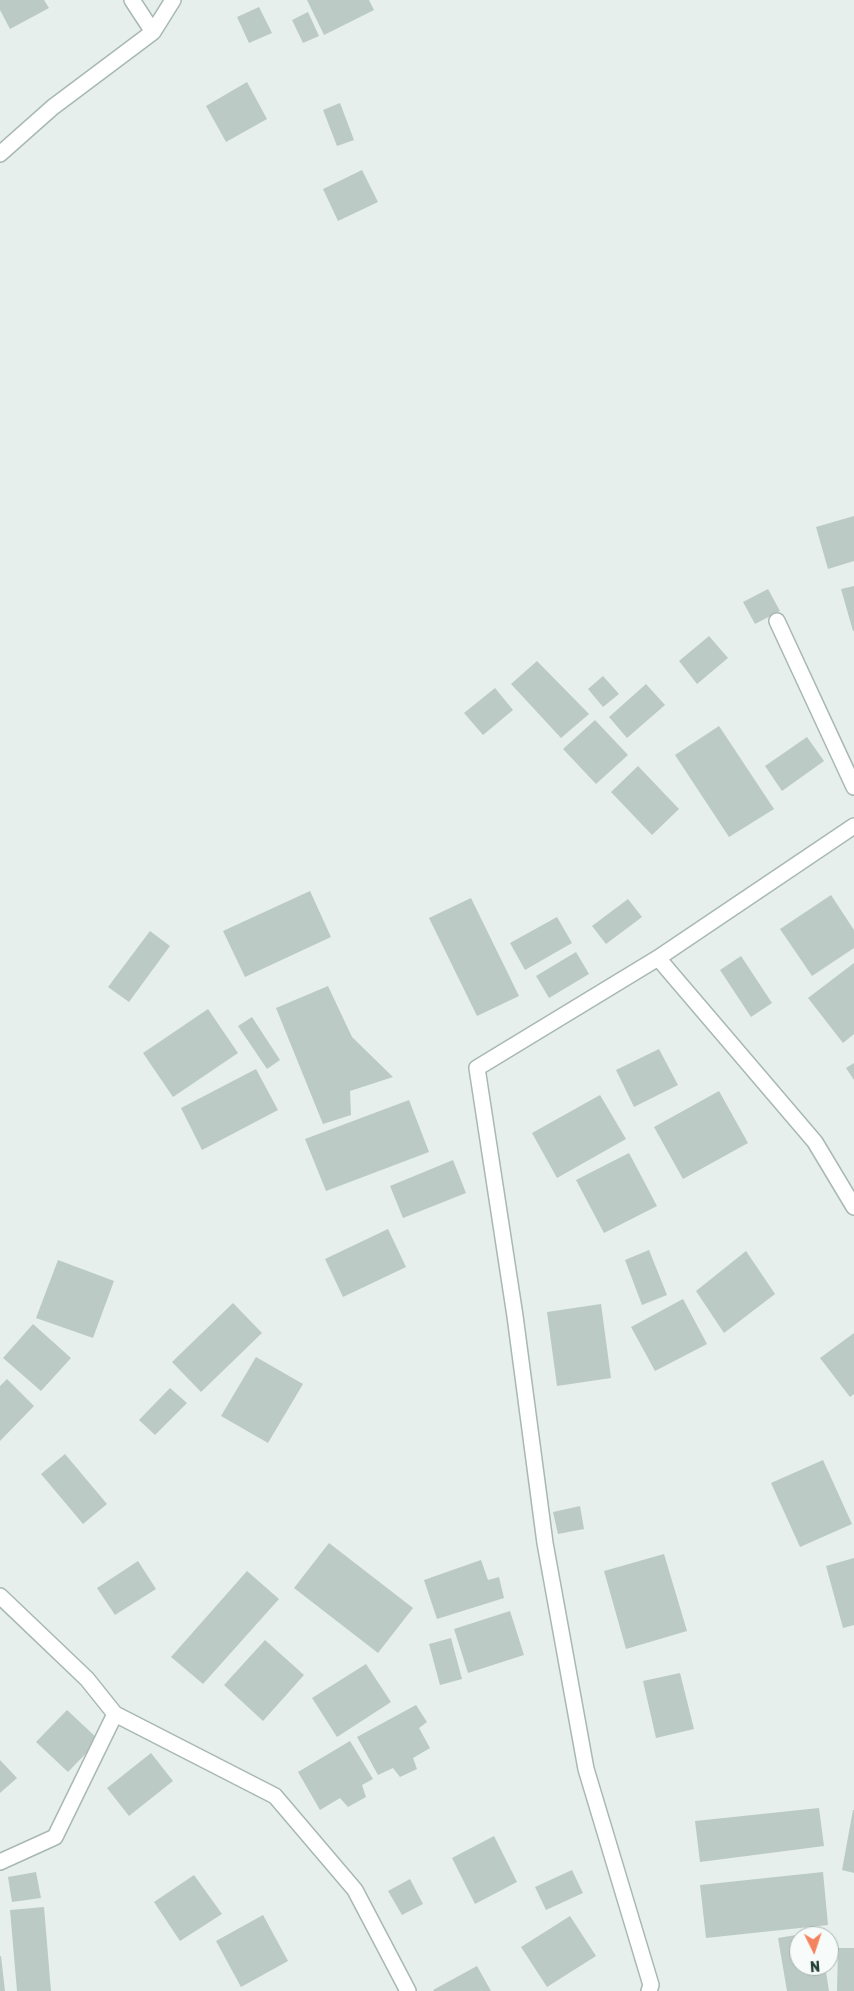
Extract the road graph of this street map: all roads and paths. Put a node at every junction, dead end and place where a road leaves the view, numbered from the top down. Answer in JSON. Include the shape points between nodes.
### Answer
{"nodes":[{"id":1,"x":132,"y":0,"type":"edge"},
{"id":2,"x":173,"y":0,"type":"edge"},
{"id":3,"x":152,"y":32,"type":"junction"},
{"id":4,"x":0,"y":154,"type":"edge"},
{"id":5,"x":777,"y":621,"type":"dead end"},
{"id":6,"x":854,"y":787,"type":"edge"},
{"id":7,"x":854,"y":826,"type":"edge"},
{"id":8,"x":658,"y":958,"type":"junction"},
{"id":9,"x":854,"y":1207,"type":"edge"},
{"id":10,"x":0,"y":1596,"type":"edge"},
{"id":11,"x":116,"y":1714,"type":"junction"},
{"id":12,"x":0,"y":1862,"type":"edge"},
{"id":13,"x":408,"y":1991,"type":"edge"},
{"id":14,"x":649,"y":1991,"type":"edge"}],
"edges":[{"from":1,"to":3,"type":"street"},
{"from":2,"to":3,"type":"street"},
{"from":3,"to":4,"type":"street","via":[[53,107]]},
{"from":5,"to":6,"type":"street"},
{"from":7,"to":8,"type":"street"},
{"from":8,"to":9,"type":"street","via":[[815,1142]]},
{"from":8,"to":14,"type":"street","via":[[477,1068],[545,1543],[586,1769],[651,1985]]},
{"from":10,"to":11,"type":"street","via":[[87,1679]]},
{"from":11,"to":12,"type":"street","via":[[55,1837]]},
{"from":11,"to":13,"type":"street","via":[[276,1796],[355,1890]]}]}
